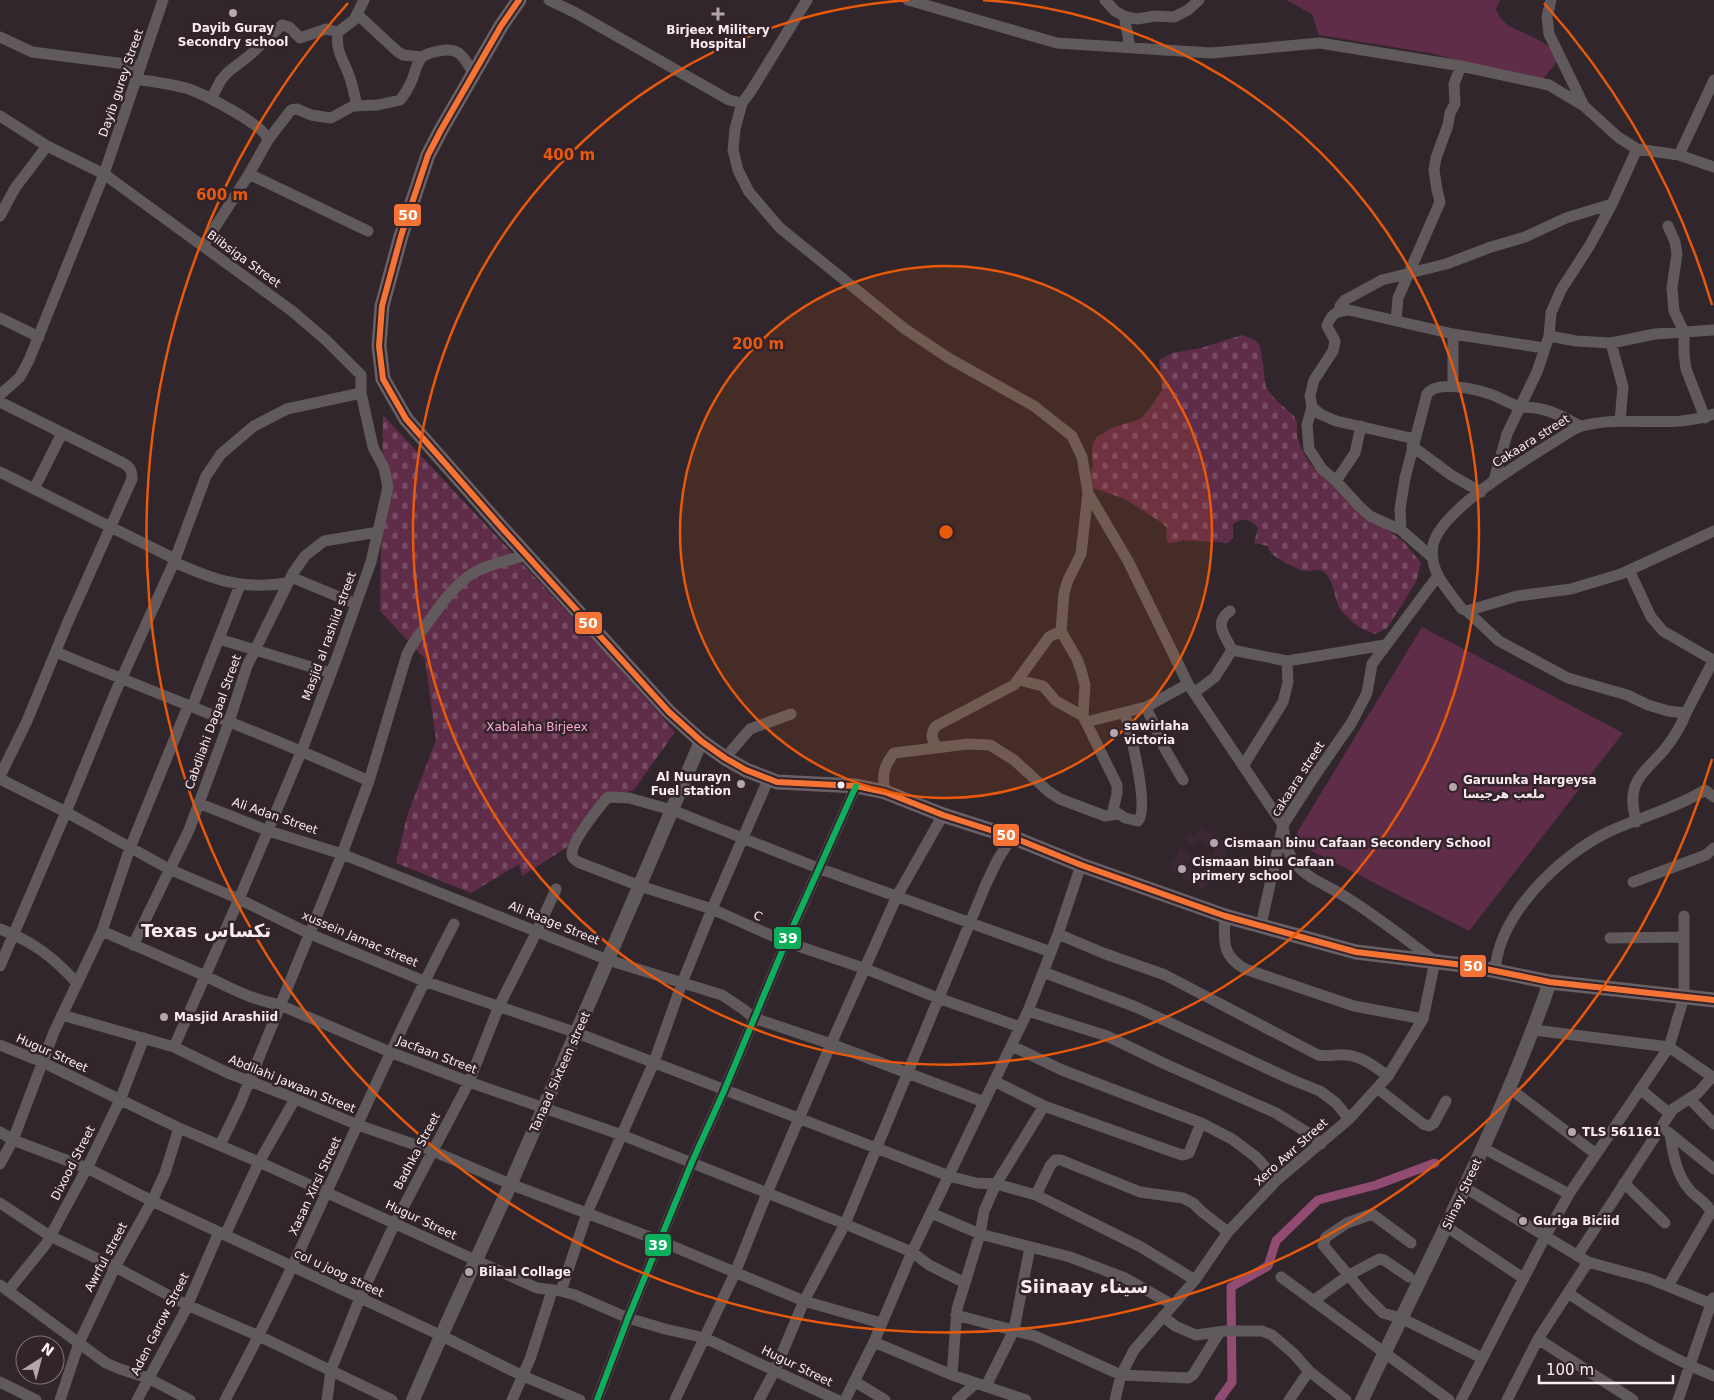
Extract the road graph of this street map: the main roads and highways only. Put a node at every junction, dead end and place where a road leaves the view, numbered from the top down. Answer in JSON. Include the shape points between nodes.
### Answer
{"nodes":[{"id":1,"x":519,"y":0,"type":"edge"},
{"id":2,"x":1714,"y":1000,"type":"edge"}],
"edges":[{"from":1,"to":2,"type":"main road","via":[[428,155],[382,306],[378,346],[383,378],[406,419],[526,555],[701,742],[768,780],[856,786],[885,792],[1225,916],[1356,952],[1471,966],[1550,982]]}]}
